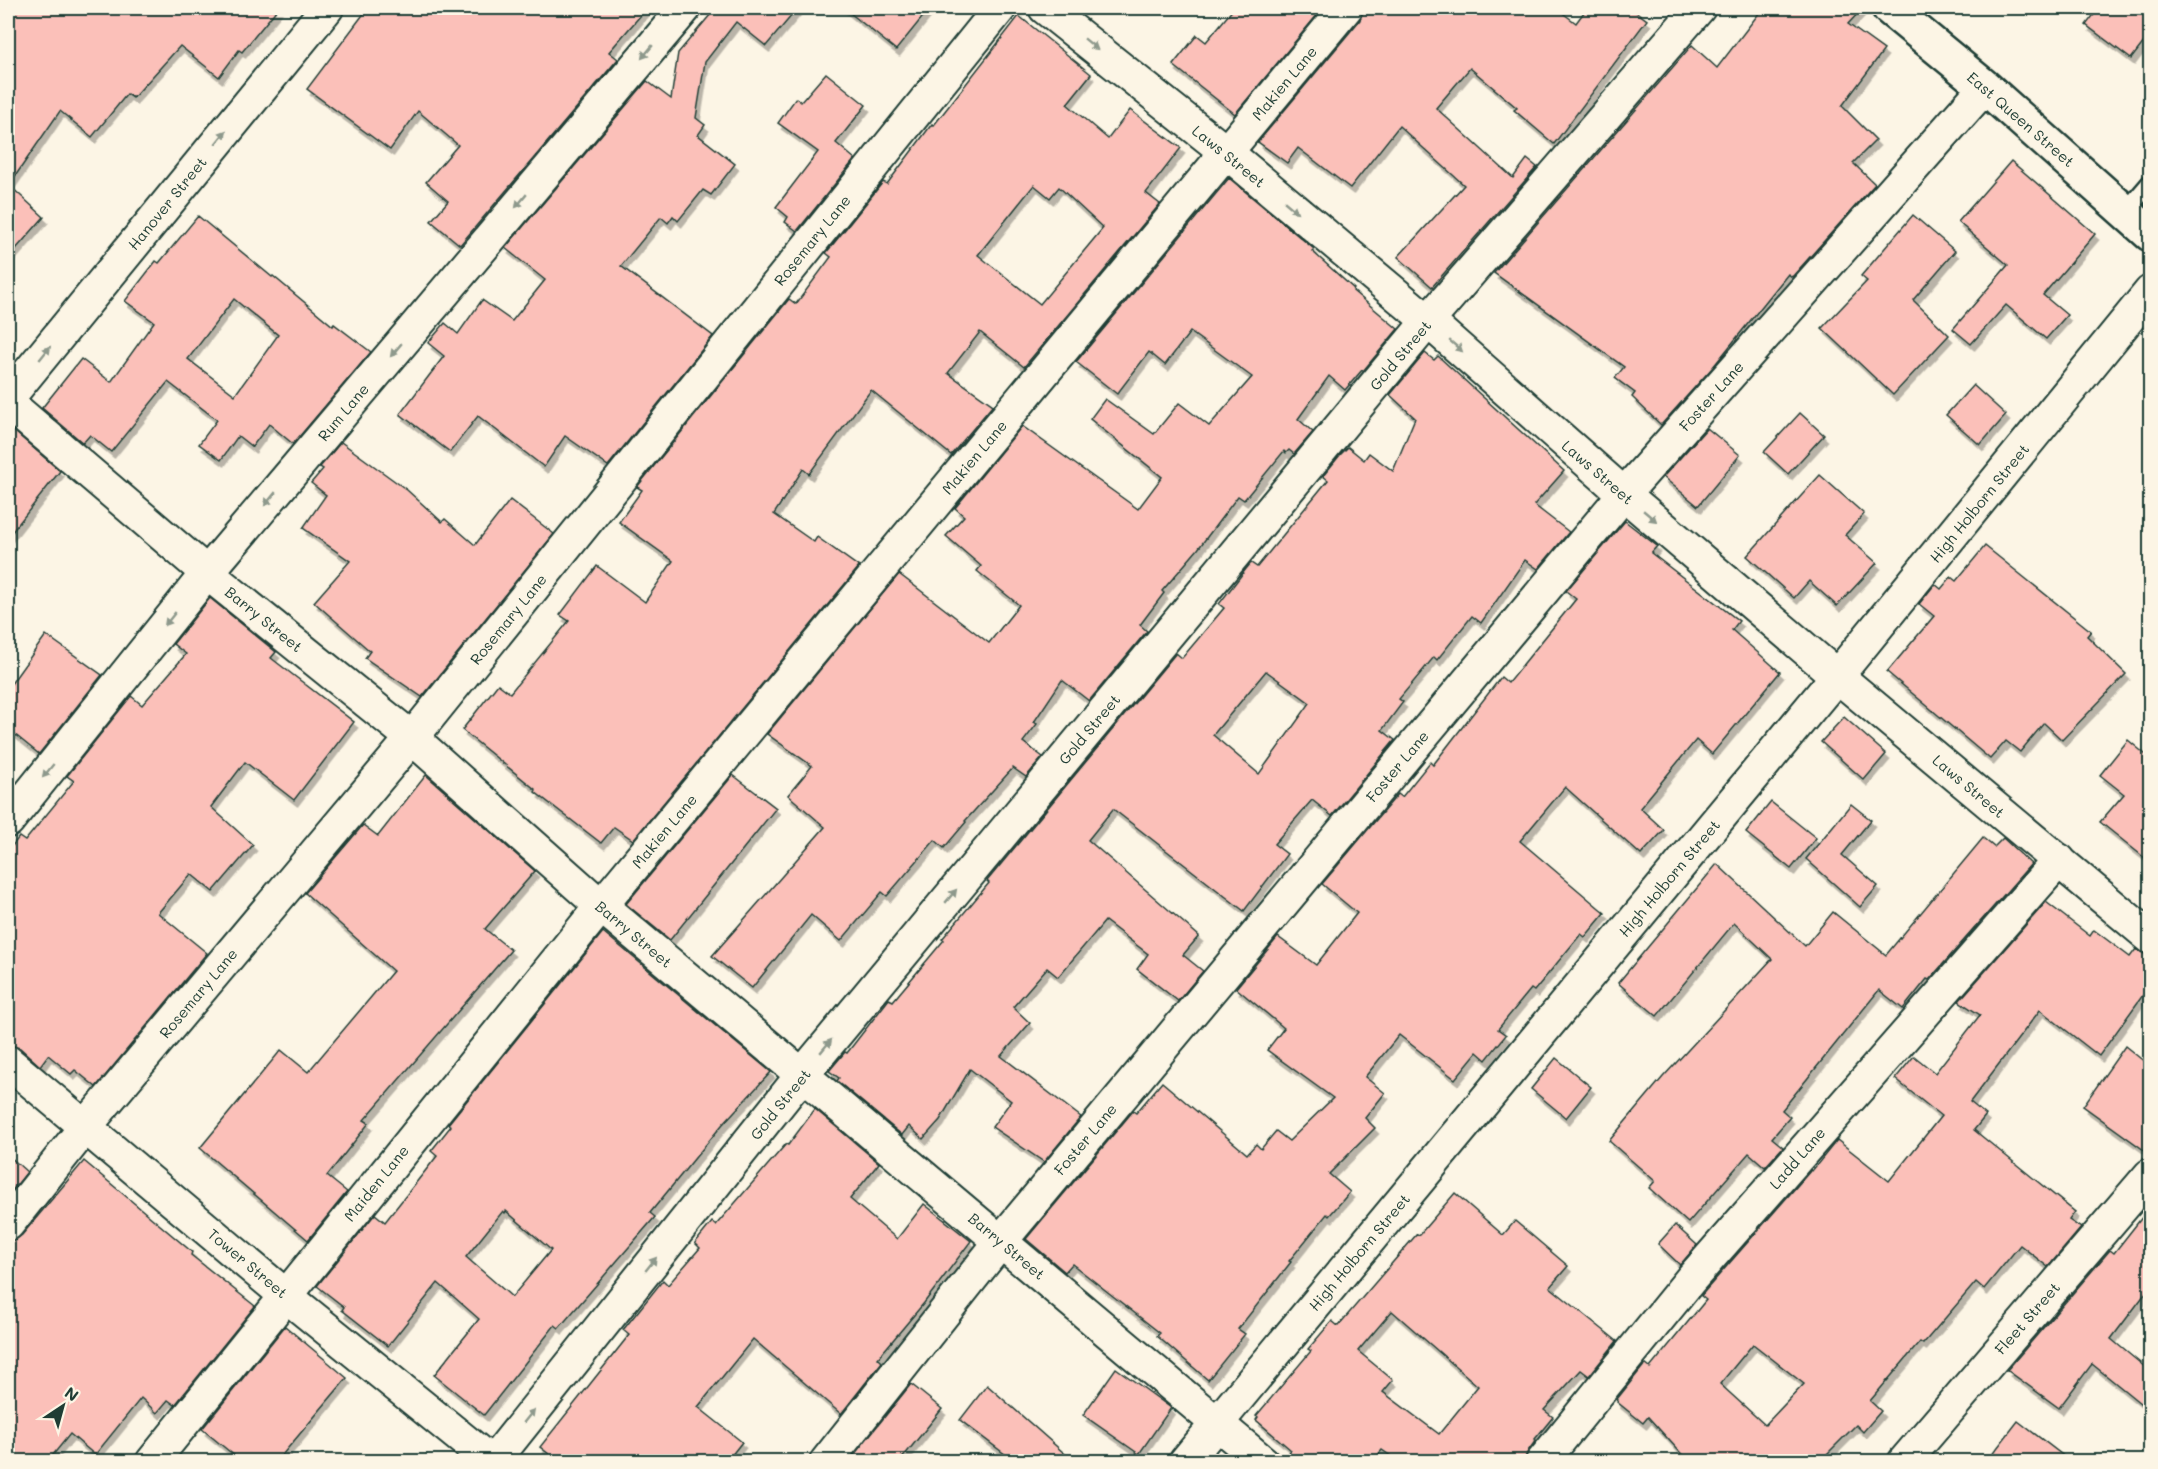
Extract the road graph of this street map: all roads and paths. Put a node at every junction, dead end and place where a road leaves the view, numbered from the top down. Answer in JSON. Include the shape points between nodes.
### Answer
{"nodes":[{"id":1,"x":327,"y":8,"type":"edge"},
{"id":2,"x":685,"y":8,"type":"edge"},
{"id":3,"x":1000,"y":8,"type":"edge"},
{"id":4,"x":1045,"y":8,"type":"edge"},
{"id":5,"x":1346,"y":8,"type":"edge"},
{"id":6,"x":1699,"y":8,"type":"edge"},
{"id":7,"x":1889,"y":8,"type":"edge"},
{"id":8,"x":1985,"y":87,"type":"junction"},
{"id":9,"x":1226,"y":152,"type":"junction"},
{"id":10,"x":2151,"y":183,"type":"edge"},
{"id":11,"x":2126,"y":211,"type":"junction"},
{"id":12,"x":2151,"y":234,"type":"edge"},
{"id":13,"x":2151,"y":292,"type":"edge"},
{"id":14,"x":1428,"y":321,"type":"junction"},
{"id":15,"x":8,"y":398,"type":"edge"},
{"id":16,"x":8,"y":403,"type":"edge"},
{"id":17,"x":1624,"y":494,"type":"junction"},
{"id":18,"x":207,"y":573,"type":"junction"},
{"id":19,"x":1838,"y":676,"type":"junction"},
{"id":20,"x":412,"y":738,"type":"junction"},
{"id":21,"x":8,"y":820,"type":"edge"},
{"id":22,"x":2059,"y":860,"type":"junction"},
{"id":23,"x":602,"y":906,"type":"junction"},
{"id":24,"x":2151,"y":938,"type":"edge"},
{"id":25,"x":8,"y":1062,"type":"edge"},
{"id":26,"x":802,"y":1076,"type":"junction"},
{"id":27,"x":86,"y":1126,"type":"junction"},
{"id":28,"x":2151,"y":1175,"type":"edge"},
{"id":29,"x":8,"y":1224,"type":"edge"},
{"id":30,"x":1001,"y":1240,"type":"junction"},
{"id":31,"x":285,"y":1295,"type":"junction"},
{"id":32,"x":1217,"y":1422,"type":"junction"},
{"id":33,"x":152,"y":1461,"type":"edge"},
{"id":34,"x":492,"y":1461,"type":"edge"},
{"id":35,"x":826,"y":1461,"type":"edge"},
{"id":36,"x":1185,"y":1461,"type":"edge"},
{"id":37,"x":1263,"y":1461,"type":"edge"},
{"id":38,"x":1542,"y":1461,"type":"edge"},
{"id":39,"x":1904,"y":1461,"type":"edge"}],
"edges":[{"from":15,"to":1,"type":"street","name":"Hanover Street","one_way":true},
{"from":2,"to":18,"type":"street","name":"Rum Lane","one_way":true},
{"from":3,"to":20,"type":"street","name":"Rosemary Lane"},
{"from":4,"to":9,"type":"street","name":"Laws Street","one_way":true},
{"from":5,"to":9,"type":"street","name":"Makien Lane"},
{"from":6,"to":14,"type":"street","name":"Gold Street"},
{"from":7,"to":8,"type":"main road","name":"East Queen Street"},
{"from":8,"to":11,"type":"main road","name":"East Queen Street"},
{"from":8,"to":17,"type":"street","name":"Foster Lane"},
{"from":9,"to":14,"type":"street","name":"Laws Street","one_way":true},
{"from":9,"to":23,"type":"street","name":"Makien Lane"},
{"from":10,"to":11,"type":"lane"},
{"from":11,"to":12,"type":"main road","name":"East Queen Street"},
{"from":13,"to":19,"type":"street","name":"High Holborn Street"},
{"from":14,"to":17,"type":"street","name":"Laws Street","one_way":true},
{"from":26,"to":14,"type":"street","name":"Gold Street","one_way":true},
{"from":16,"to":18,"type":"street","name":"Barry Street"},
{"from":17,"to":19,"type":"street","name":"Laws Street","one_way":true},
{"from":17,"to":30,"type":"street","name":"Foster Lane"},
{"from":18,"to":20,"type":"street","name":"Barry Street"},
{"from":18,"to":21,"type":"street","name":"Rum Lane","one_way":true},
{"from":19,"to":22,"type":"street","name":"Laws Street"},
{"from":19,"to":32,"type":"street","name":"High Holborn Street"},
{"from":20,"to":23,"type":"street","name":"Barry Street"},
{"from":20,"to":27,"type":"street","name":"Rosemary Lane"},
{"from":22,"to":24,"type":"street","name":"Laws Street"},
{"from":22,"to":38,"type":"street","name":"Ladd Lane","via":[[1691,1279]]},
{"from":23,"to":26,"type":"street","name":"Barry Street"},
{"from":23,"to":31,"type":"street","name":"Maiden Lane"},
{"from":25,"to":27,"type":"street","name":"Tower Street"},
{"from":26,"to":30,"type":"street","name":"Barry Street"},
{"from":34,"to":26,"type":"street","name":"Gold Street","one_way":true},
{"from":27,"to":29,"type":"street","name":"Rosemary Lane"},
{"from":27,"to":31,"type":"street","name":"Tower Street"},
{"from":28,"to":39,"type":"street","name":"Fleet Street"},
{"from":30,"to":32,"type":"street","name":"Barry Street"},
{"from":30,"to":35,"type":"street","name":"Foster Lane"},
{"from":31,"to":33,"type":"street","name":"Maiden Lane"},
{"from":31,"to":34,"type":"street","name":"Tower Street"},
{"from":32,"to":36,"type":"street","name":"High Holborn Street"},
{"from":32,"to":37,"type":"street","name":"Barry Street"}]}
